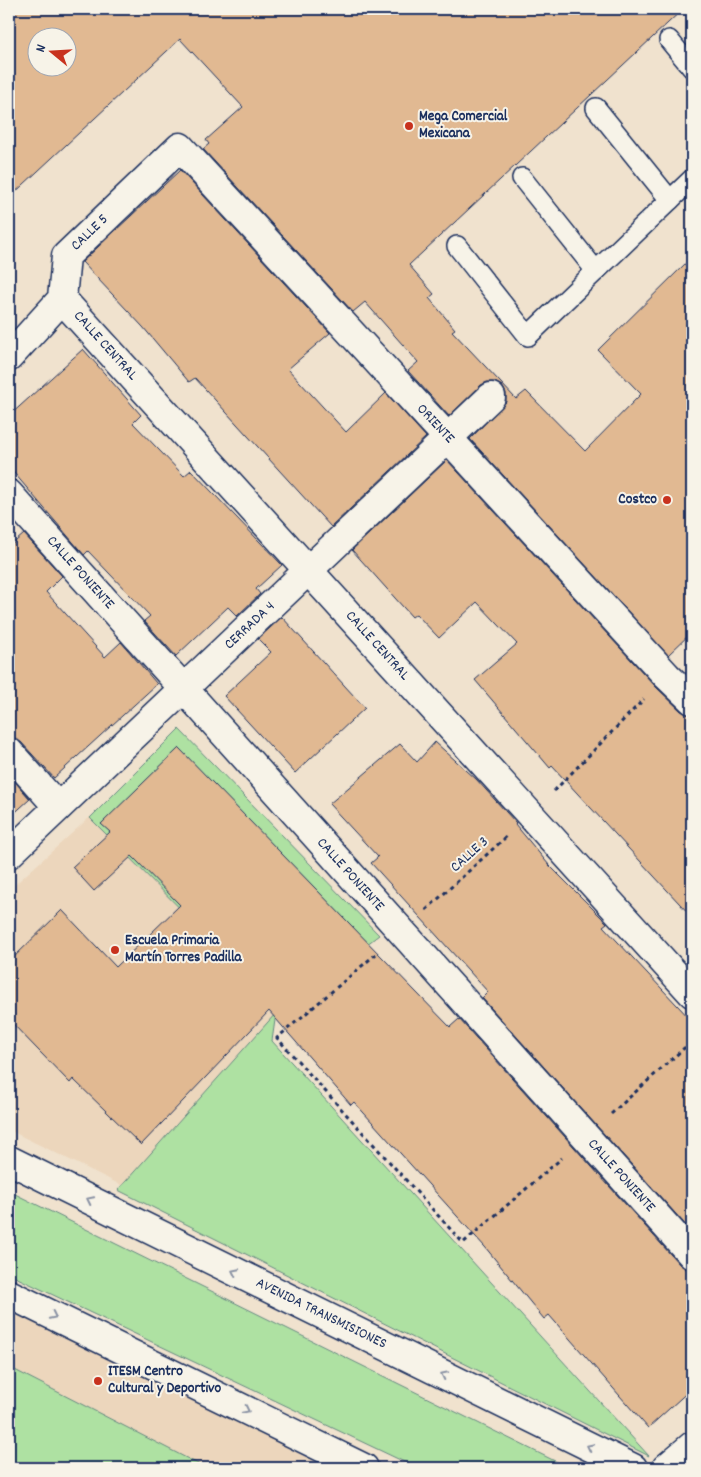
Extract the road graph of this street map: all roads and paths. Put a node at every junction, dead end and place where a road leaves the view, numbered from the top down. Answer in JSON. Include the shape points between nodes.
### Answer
{"nodes":[{"id":1,"x":669,"y":40,"type":"dead end"},
{"id":2,"x":692,"y":68,"type":"edge"},
{"id":3,"x":596,"y":108,"type":"dead end"},
{"id":4,"x":180,"y":147,"type":"joint"},
{"id":5,"x":522,"y":178,"type":"dead end"},
{"id":6,"x":692,"y":180,"type":"edge"},
{"id":7,"x":670,"y":200,"type":"junction"},
{"id":8,"x":456,"y":246,"type":"dead end"},
{"id":9,"x":596,"y":271,"type":"junction"},
{"id":10,"x":62,"y":300,"type":"junction"},
{"id":11,"x":9,"y":357,"type":"edge"},
{"id":12,"x":491,"y":398,"type":"dead end"},
{"id":13,"x":448,"y":438,"type":"junction"},
{"id":14,"x":9,"y":494,"type":"edge"},
{"id":15,"x":308,"y":570,"type":"junction"},
{"id":16,"x":666,"y":676,"type":"junction"},
{"id":17,"x":183,"y":689,"type":"junction"},
{"id":18,"x":692,"y":700,"type":"edge"},
{"id":19,"x":9,"y":752,"type":"edge"},
{"id":20,"x":58,"y":807,"type":"junction"},
{"id":21,"x":530,"y":815,"type":"junction"},
{"id":22,"x":9,"y":854,"type":"edge"},
{"id":23,"x":402,"y":932,"type":"junction"},
{"id":24,"x":692,"y":993,"type":"edge"},
{"id":25,"x":9,"y":1160,"type":"edge"},
{"id":26,"x":463,"y":1243,"type":"dead end"},
{"id":27,"x":692,"y":1255,"type":"edge"},
{"id":28,"x":9,"y":1294,"type":"edge"},
{"id":29,"x":692,"y":1446,"type":"edge"},
{"id":30,"x":364,"y":1468,"type":"edge"},
{"id":31,"x":633,"y":1468,"type":"edge"},
{"id":32,"x":666,"y":1468,"type":"edge"}],
"edges":[{"from":1,"to":2,"type":"lane"},
{"from":3,"to":7,"type":"lane"},
{"from":4,"to":10,"type":"street","name":"CALLE 5","via":[[66,256]]},
{"from":4,"to":13,"type":"street","name":"ORIENTE"},
{"from":5,"to":9,"type":"lane"},
{"from":6,"to":7,"type":"lane"},
{"from":7,"to":9,"type":"lane"},
{"from":8,"to":9,"type":"lane","via":[[528,336]]},
{"from":10,"to":11,"type":"street"},
{"from":10,"to":15,"type":"street","name":"CALLE CENTRAL"},
{"from":12,"to":13,"type":"street","name":"CERRADA 4"},
{"from":13,"to":15,"type":"street","name":"CERRADA 4"},
{"from":13,"to":16,"type":"street","name":"ORIENTE"},
{"from":14,"to":17,"type":"street","name":"CALLE PONIENTE"},
{"from":15,"to":17,"type":"street","name":"CERRADA 4"},
{"from":15,"to":21,"type":"street","name":"CALLE CENTRAL"},
{"from":16,"to":18,"type":"street","name":"ORIENTE"},
{"from":16,"to":21,"type":"path","name":"CALLE 3"},
{"from":17,"to":20,"type":"street","name":"CERRADA 4"},
{"from":17,"to":23,"type":"street","name":"CALLE PONIENTE"},
{"from":19,"to":20,"type":"street"},
{"from":20,"to":22,"type":"street","name":"CERRADA 4"},
{"from":21,"to":23,"type":"path","name":"CALLE 3"},
{"from":21,"to":24,"type":"street","name":"CALLE CENTRAL"},
{"from":23,"to":26,"type":"path","name":"CALLE 3","via":[[277,1038]]},
{"from":23,"to":27,"type":"street","name":"CALLE PONIENTE"},
{"from":31,"to":25,"type":"street","name":"AVENIDA TRANSMISIONES","one_way":true},
{"from":28,"to":30,"type":"street","one_way":true},
{"from":29,"to":32,"type":"street"}]}
